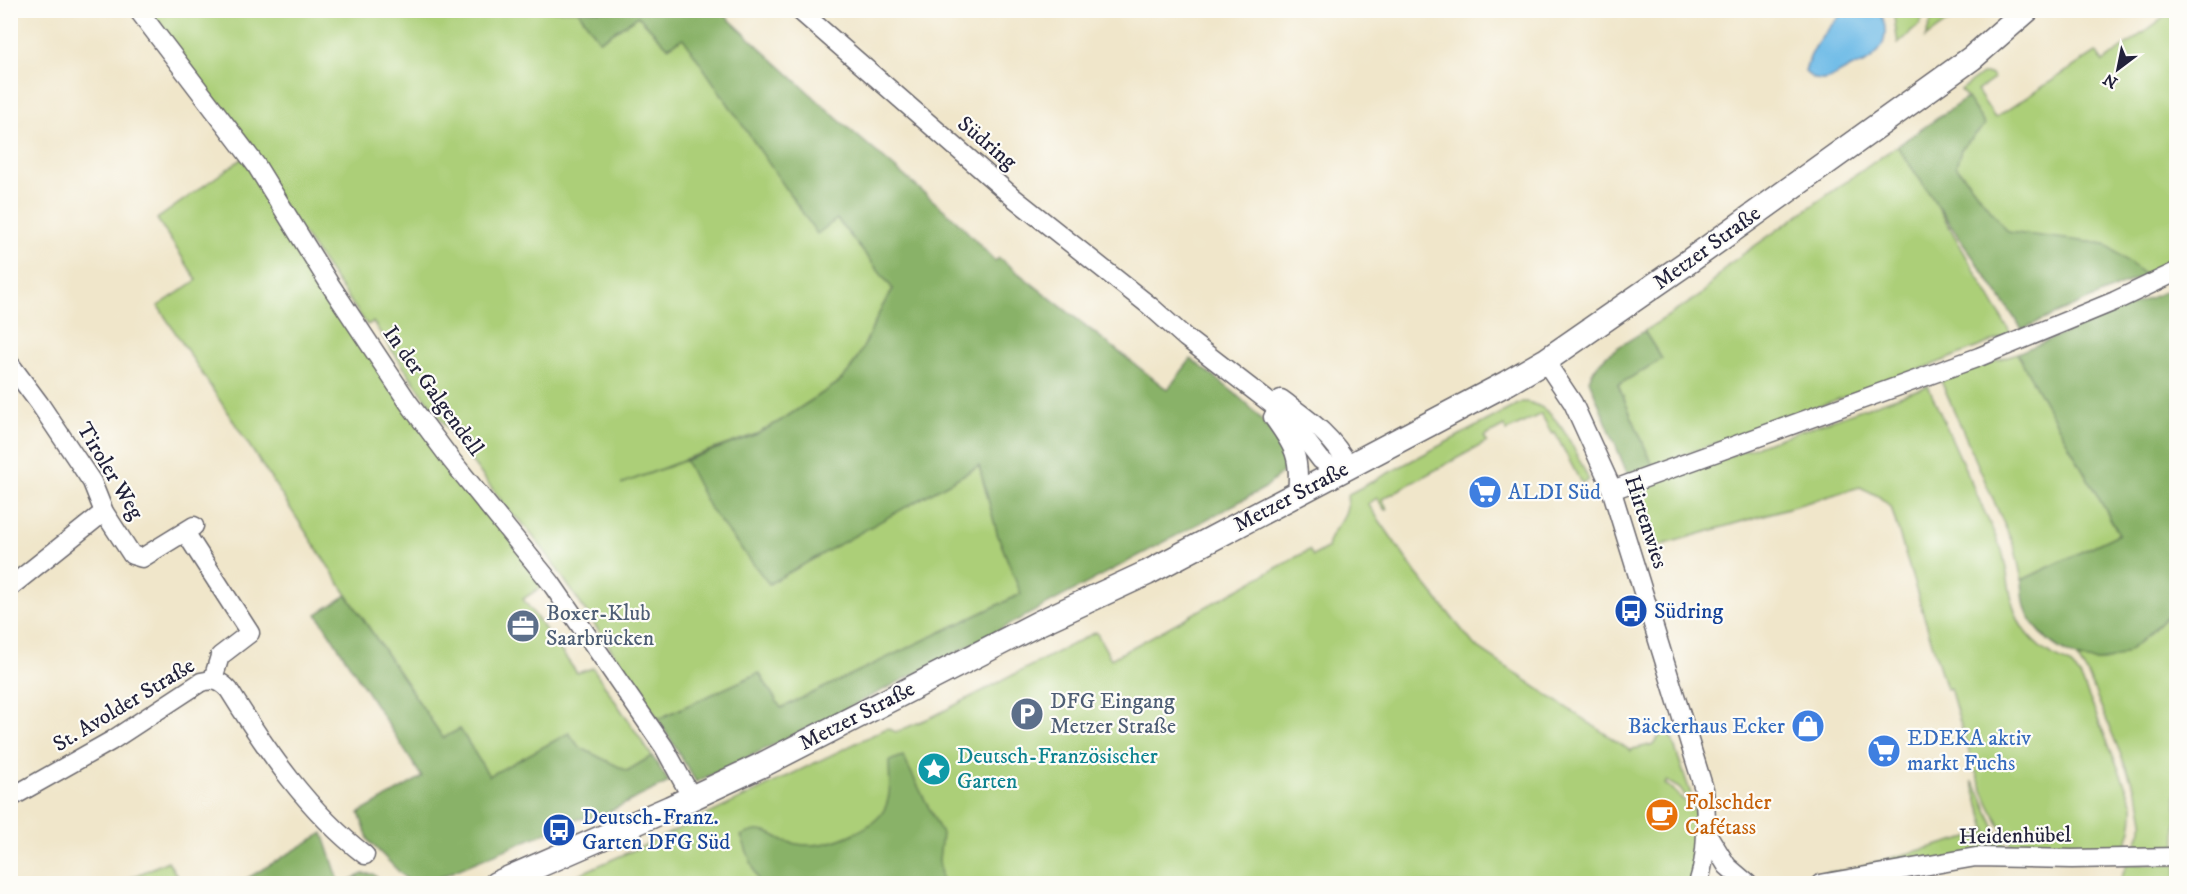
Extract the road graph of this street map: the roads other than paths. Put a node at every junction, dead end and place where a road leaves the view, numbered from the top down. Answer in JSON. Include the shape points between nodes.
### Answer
{"nodes":[{"id":1,"x":138,"y":10,"type":"edge"},
{"id":2,"x":799,"y":10,"type":"edge"},
{"id":3,"x":2026,"y":10,"type":"edge"},
{"id":4,"x":2176,"y":272,"type":"edge"},
{"id":5,"x":1150,"y":306,"type":"junction"},
{"id":6,"x":1545,"y":361,"type":"junction"},
{"id":7,"x":10,"y":364,"type":"edge"},
{"id":8,"x":1255,"y":391,"type":"junction"},
{"id":9,"x":1343,"y":469,"type":"junction"},
{"id":10,"x":1612,"y":490,"type":"junction"},
{"id":11,"x":1297,"y":494,"type":"junction"},
{"id":12,"x":104,"y":512,"type":"junction"},
{"id":13,"x":10,"y":587,"type":"edge"},
{"id":14,"x":213,"y":679,"type":"junction"},
{"id":15,"x":10,"y":798,"type":"edge"},
{"id":16,"x":692,"y":798,"type":"junction"},
{"id":17,"x":1706,"y":832,"type":"junction"},
{"id":18,"x":365,"y":855,"type":"dead end"},
{"id":19,"x":2176,"y":857,"type":"edge"},
{"id":20,"x":496,"y":884,"type":"edge"},
{"id":21,"x":1698,"y":884,"type":"edge"},
{"id":22,"x":1748,"y":884,"type":"edge"},
{"id":23,"x":1820,"y":884,"type":"edge"}],
"edges":[{"from":1,"to":16,"type":"street","name":"In der Galgendell","via":[[256,165],[408,402],[551,583],[664,747]]},
{"from":2,"to":5,"type":"street","name":"Südring","via":[[1014,198]]},
{"from":3,"to":6,"type":"main road","name":"Metzer Straße","via":[[1956,70]]},
{"from":4,"to":10,"type":"street","via":[[1979,357]]},
{"from":5,"to":8,"type":"street","name":"Südring"},
{"from":5,"to":9,"type":"street","name":"Südring","via":[[1324,432],[1339,448]]},
{"from":6,"to":9,"type":"main road","name":"Metzer Straße"},
{"from":6,"to":10,"type":"street","name":"Hirtenwies","via":[[1573,403]]},
{"from":7,"to":12,"type":"street","name":"Tiroler Weg","via":[[92,482]]},
{"from":8,"to":9,"type":"street","name":"Südring","via":[[1289,420],[1322,460]]},
{"from":8,"to":11,"type":"street","name":"Südring","via":[[1294,450],[1300,472]]},
{"from":9,"to":11,"type":"main road","name":"Metzer Straße"},
{"from":10,"to":17,"type":"street","name":"Hirtenwies","via":[[1704,789]]},
{"from":11,"to":16,"type":"main road","name":"Metzer Straße","via":[[1147,573]]},
{"from":12,"to":13,"type":"street"},
{"from":12,"to":14,"type":"street","name":"Tiroler Weg","via":[[132,555],[142,558],[189,529],[250,633],[220,656]]},
{"from":14,"to":15,"type":"street","name":"St. Avolder Straße","via":[[201,682],[111,741]]},
{"from":14,"to":18,"type":"street","name":"St. Avolder Straße","via":[[229,690],[288,778]]},
{"from":16,"to":20,"type":"main road","name":"Metzer Straße"},
{"from":17,"to":21,"type":"street","name":"Hirtenwies"},
{"from":17,"to":22,"type":"street","via":[[1727,866]]},
{"from":19,"to":23,"type":"street","name":"Heidenhübel","via":[[1976,857]]}]}
